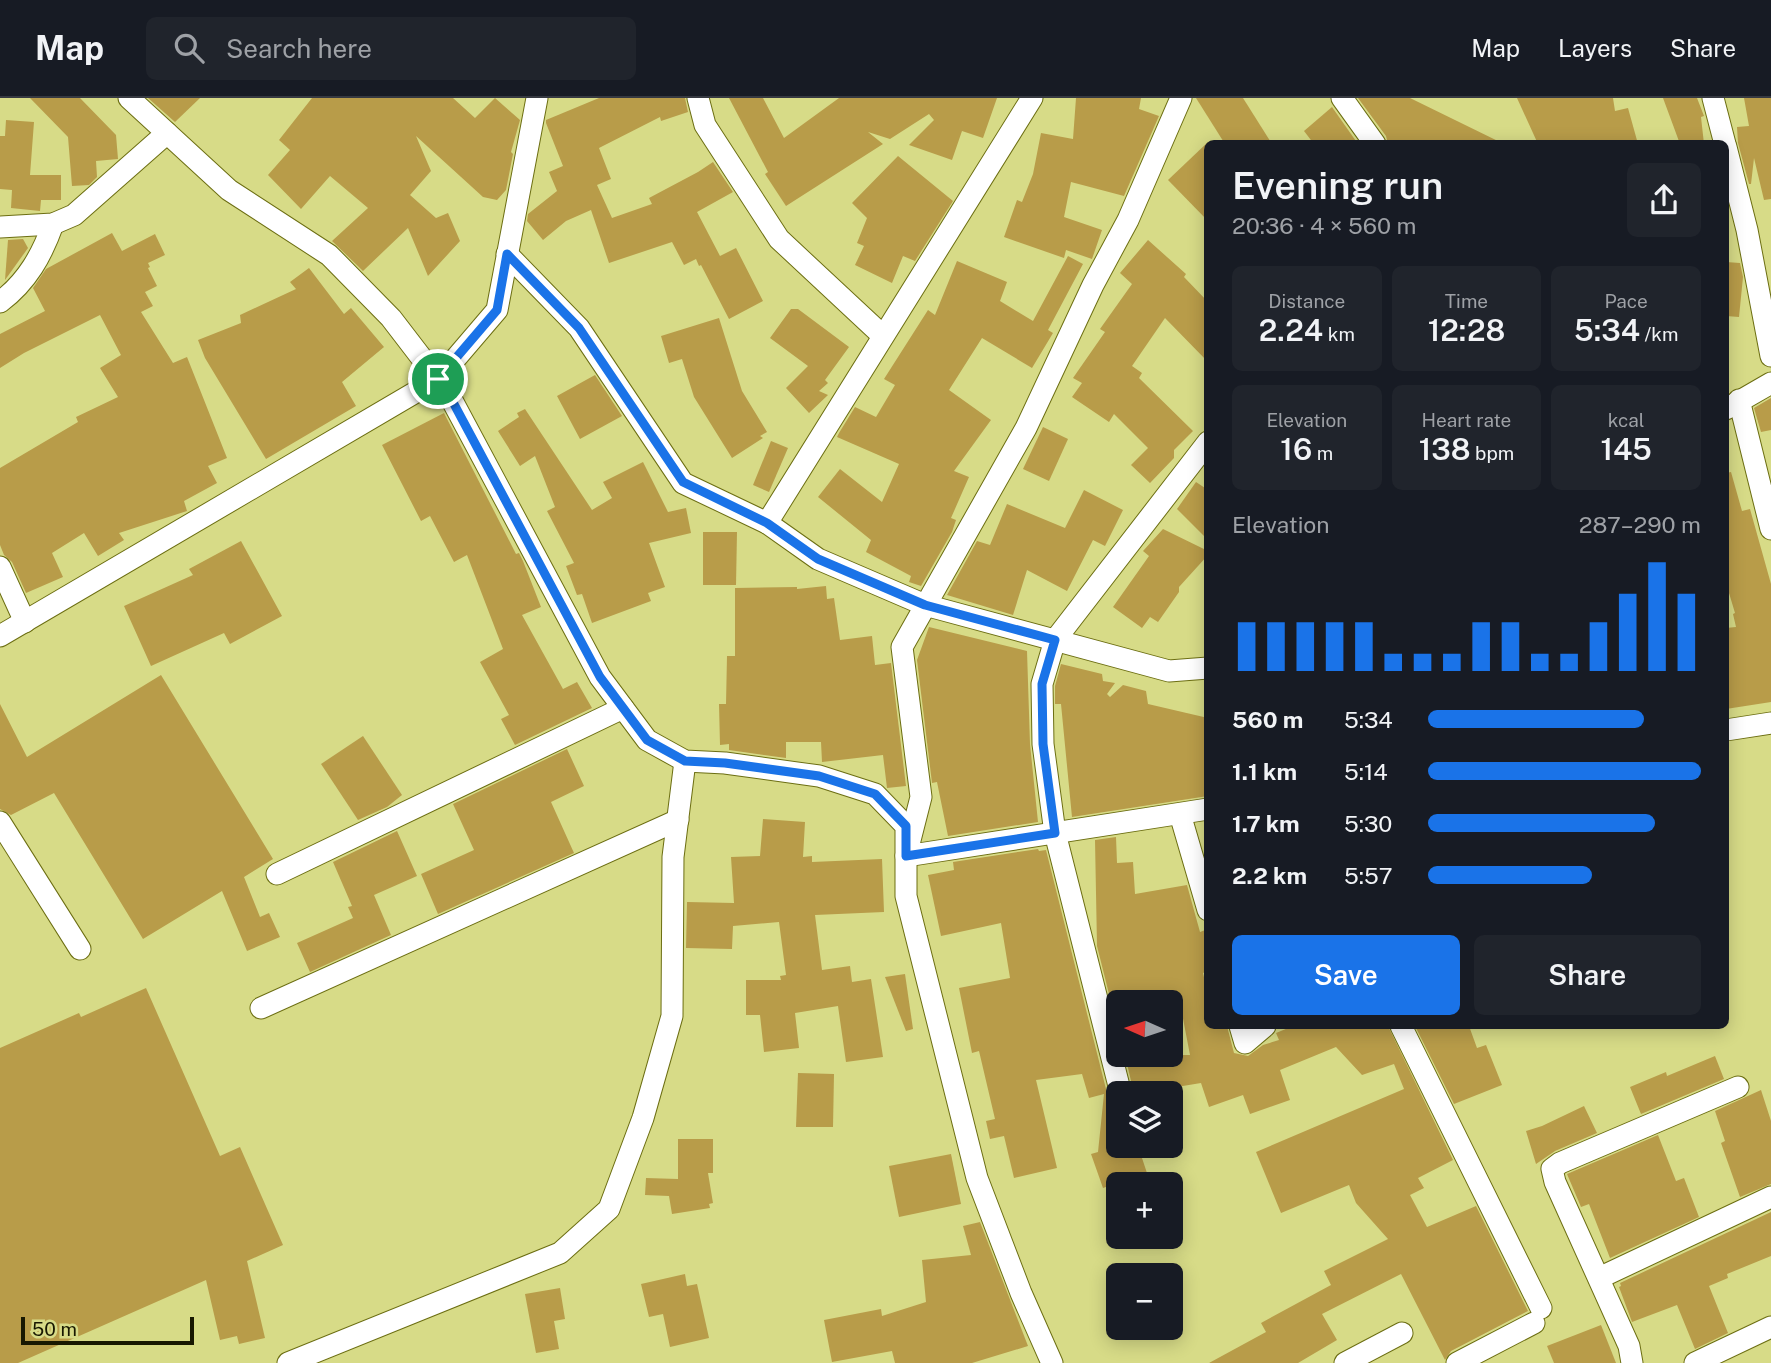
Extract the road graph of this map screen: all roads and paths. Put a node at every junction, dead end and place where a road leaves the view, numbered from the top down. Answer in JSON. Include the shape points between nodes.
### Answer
{"nodes":[{"id":1,"x":129,"y":98,"type":"edge"},
{"id":2,"x":537,"y":98,"type":"edge"},
{"id":3,"x":698,"y":98,"type":"edge"},
{"id":4,"x":1032,"y":98,"type":"edge"},
{"id":5,"x":1181,"y":98,"type":"edge"},
{"id":6,"x":1342,"y":98,"type":"edge"},
{"id":7,"x":1713,"y":98,"type":"edge"},
{"id":8,"x":167,"y":133,"type":"junction"},
{"id":9,"x":1372,"y":140,"type":"edge"},
{"id":10,"x":1724,"y":140,"type":"edge"},
{"id":11,"x":1729,"y":176,"type":"edge"},
{"id":12,"x":53,"y":224,"type":"junction"},
{"id":13,"x":0,"y":227,"type":"edge"},
{"id":14,"x":1736,"y":230,"type":"edge"},
{"id":15,"x":507,"y":254,"type":"junction"},
{"id":16,"x":0,"y":302,"type":"edge"},
{"id":17,"x":883,"y":336,"type":"junction"},
{"id":18,"x":1771,"y":356,"type":"edge"},
{"id":19,"x":438,"y":379,"type":"junction"},
{"id":20,"x":1771,"y":383,"type":"edge"},
{"id":21,"x":1732,"y":404,"type":"edge"},
{"id":22,"x":1204,"y":447,"type":"edge"},
{"id":23,"x":767,"y":523,"type":"junction"},
{"id":24,"x":1771,"y":529,"type":"edge"},
{"id":25,"x":0,"y":568,"type":"edge"},
{"id":26,"x":925,"y":605,"type":"junction"},
{"id":27,"x":25,"y":622,"type":"junction"},
{"id":28,"x":0,"y":636,"type":"edge"},
{"id":29,"x":1055,"y":640,"type":"junction"},
{"id":30,"x":1204,"y":668,"type":"edge"},
{"id":31,"x":623,"y":708,"type":"junction"},
{"id":32,"x":1771,"y":723,"type":"edge"},
{"id":33,"x":1729,"y":730,"type":"edge"},
{"id":34,"x":685,"y":761,"type":"junction"},
{"id":35,"x":1204,"y":810,"type":"edge"},
{"id":36,"x":1180,"y":814,"type":"junction"},
{"id":37,"x":678,"y":820,"type":"junction"},
{"id":38,"x":0,"y":822,"type":"edge"},
{"id":39,"x":1055,"y":833,"type":"junction"},
{"id":40,"x":906,"y":856,"type":"junction"},
{"id":41,"x":277,"y":874,"type":"dead end"},
{"id":42,"x":1204,"y":896,"type":"edge"},
{"id":43,"x":80,"y":949,"type":"dead end"},
{"id":44,"x":261,"y":1007,"type":"dead end"},
{"id":45,"x":1241,"y":1029,"type":"edge"},
{"id":46,"x":1261,"y":1029,"type":"edge"},
{"id":47,"x":1402,"y":1029,"type":"edge"},
{"id":48,"x":1118,"y":1081,"type":"edge"},
{"id":49,"x":1738,"y":1087,"type":"dead end"},
{"id":50,"x":1771,"y":1197,"type":"edge"},
{"id":51,"x":1599,"y":1278,"type":"junction"},
{"id":52,"x":1771,"y":1327,"type":"edge"},
{"id":53,"x":1402,"y":1333,"type":"dead end"},
{"id":54,"x":288,"y":1363,"type":"edge"},
{"id":55,"x":1052,"y":1363,"type":"edge"},
{"id":56,"x":1346,"y":1363,"type":"edge"},
{"id":57,"x":1457,"y":1363,"type":"edge"},
{"id":58,"x":1632,"y":1363,"type":"edge"},
{"id":59,"x":1695,"y":1363,"type":"edge"}],
"edges":[{"from":1,"to":8,"type":"street"},
{"from":2,"to":15,"type":"street"},
{"from":3,"to":17,"type":"street","via":[[705,125],[779,239]]},
{"from":4,"to":17,"type":"street"},
{"from":5,"to":26,"type":"street","via":[[1128,220],[1026,428]]},
{"from":6,"to":9,"type":"street"},
{"from":7,"to":10,"type":"street"},
{"from":8,"to":12,"type":"street","via":[[74,215]]},
{"from":8,"to":19,"type":"street","via":[[229,190],[328,255],[391,318]]},
{"from":11,"to":14,"type":"street"},
{"from":12,"to":13,"type":"street"},
{"from":12,"to":16,"type":"street","via":[[32,270]]},
{"from":14,"to":18,"type":"street"},
{"from":15,"to":19,"type":"street","via":[[497,310]]},
{"from":15,"to":23,"type":"street","via":[[579,328],[683,482]]},
{"from":17,"to":23,"type":"street"},
{"from":19,"to":27,"type":"street"},
{"from":19,"to":31,"type":"street","via":[[600,677]]},
{"from":20,"to":21,"type":"street"},
{"from":21,"to":24,"type":"street"},
{"from":22,"to":29,"type":"street"},
{"from":23,"to":26,"type":"street","via":[[818,559]]},
{"from":25,"to":27,"type":"street"},
{"from":26,"to":29,"type":"street"},
{"from":26,"to":40,"type":"street","via":[[902,646],[921,797]]},
{"from":27,"to":28,"type":"street"},
{"from":29,"to":30,"type":"street","via":[[1169,671]]},
{"from":29,"to":39,"type":"street","via":[[1042,684],[1043,744]]},
{"from":31,"to":34,"type":"street","via":[[647,740]]},
{"from":31,"to":41,"type":"street"},
{"from":32,"to":33,"type":"street"},
{"from":34,"to":37,"type":"street"},
{"from":34,"to":40,"type":"street","via":[[819,776],[875,794],[906,826]]},
{"from":35,"to":36,"type":"street"},
{"from":36,"to":39,"type":"street"},
{"from":36,"to":42,"type":"street"},
{"from":37,"to":44,"type":"street"},
{"from":37,"to":54,"type":"street","via":[[673,857],[672,1016],[643,1118],[609,1209],[560,1253]]},
{"from":38,"to":43,"type":"street"},
{"from":39,"to":40,"type":"street"},
{"from":39,"to":48,"type":"street"},
{"from":40,"to":55,"type":"street","via":[[906,896],[977,1178]]},
{"from":45,"to":46,"type":"street","via":[[1245,1043]]},
{"from":47,"to":57,"type":"street","via":[[1537,1315]]},
{"from":49,"to":51,"type":"street","via":[[1552,1169]]},
{"from":50,"to":51,"type":"street"},
{"from":51,"to":58,"type":"street"},
{"from":52,"to":59,"type":"street"},
{"from":53,"to":56,"type":"street"}]}
